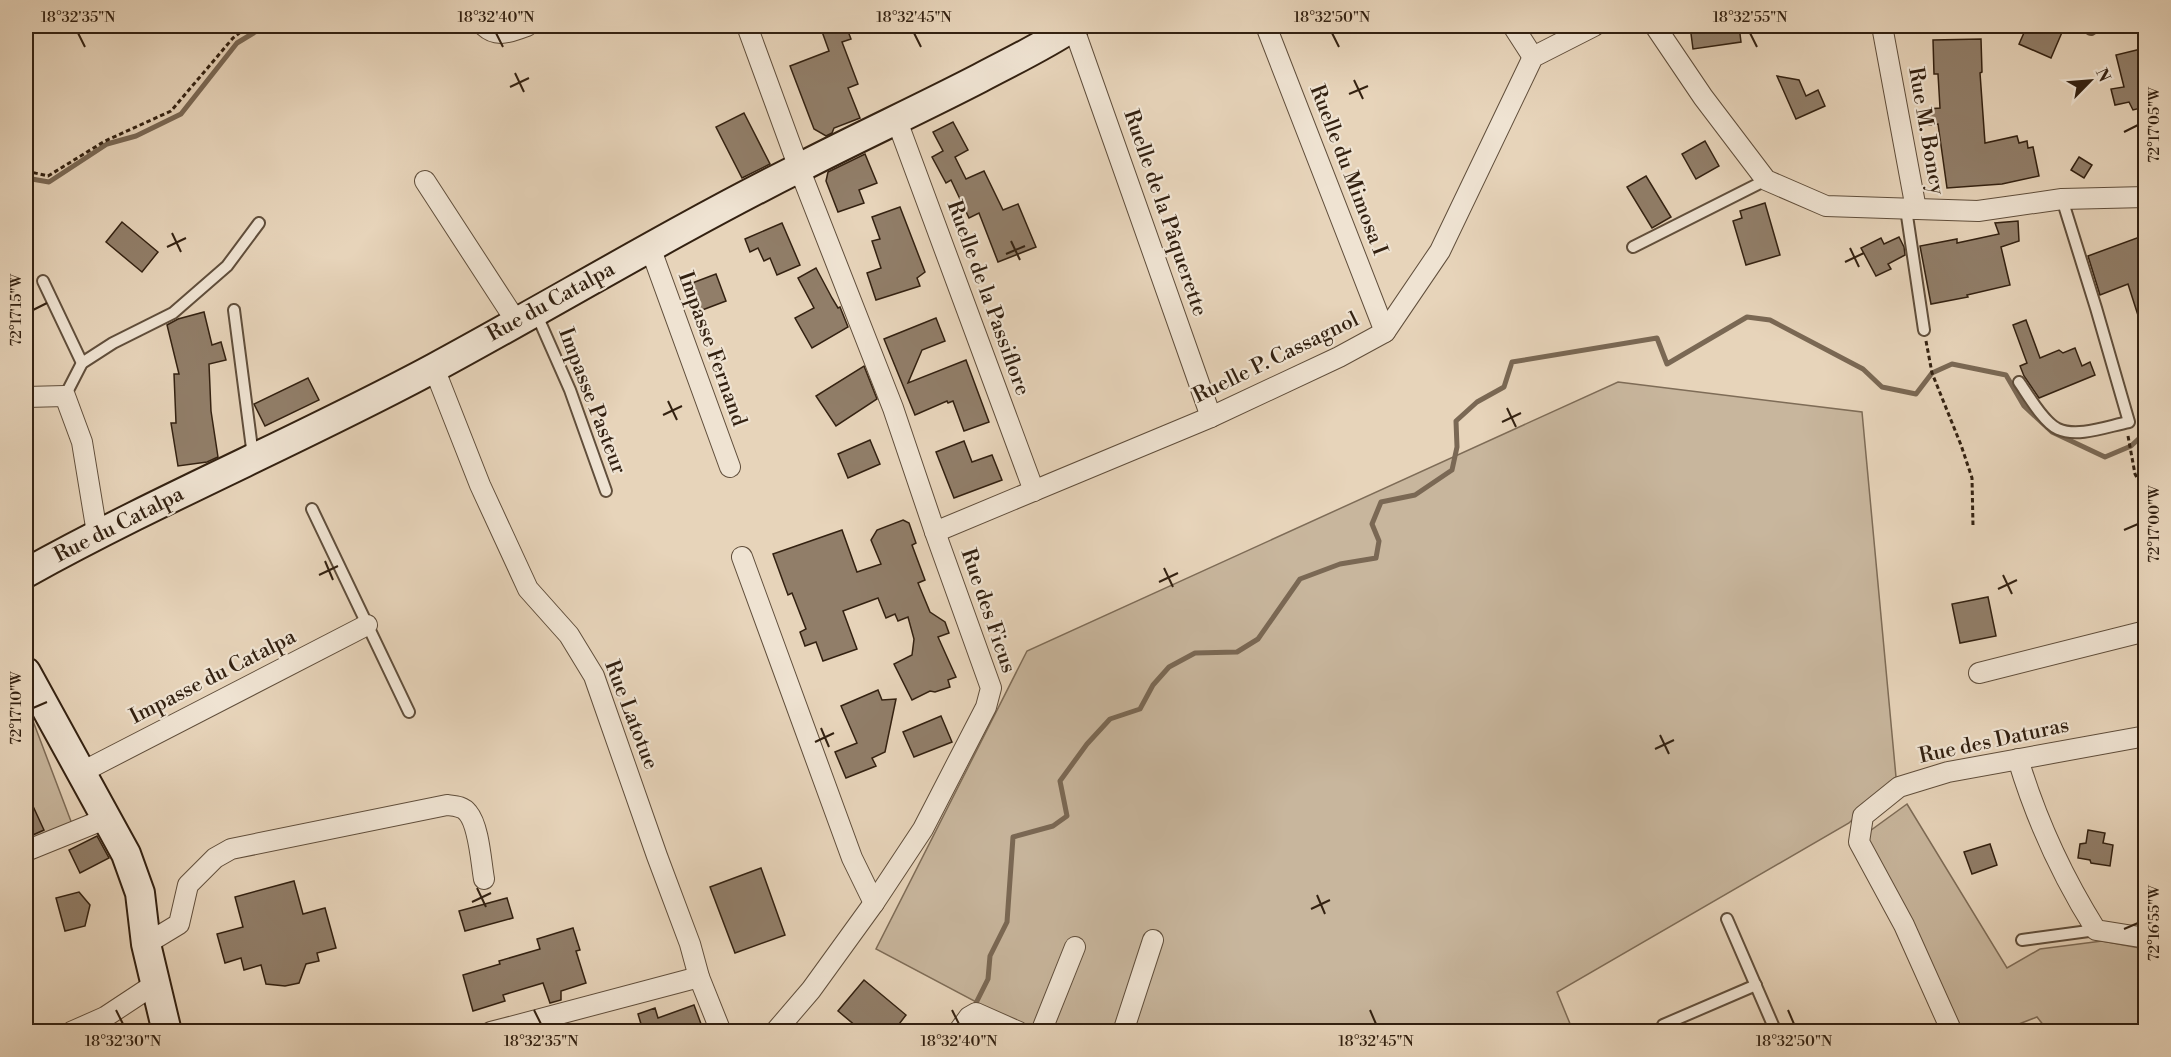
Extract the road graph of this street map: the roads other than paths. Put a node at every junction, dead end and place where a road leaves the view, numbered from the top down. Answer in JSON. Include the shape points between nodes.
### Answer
{"nodes":[{"id":1,"x":484,"y":26,"type":"edge"},
{"id":2,"x":527,"y":26,"type":"edge"},
{"id":3,"x":747,"y":26,"type":"edge"},
{"id":4,"x":1073,"y":26,"type":"edge"},
{"id":5,"x":1266,"y":26,"type":"edge"},
{"id":6,"x":1513,"y":26,"type":"edge"},
{"id":7,"x":1594,"y":26,"type":"edge"},
{"id":8,"x":1655,"y":26,"type":"edge"},
{"id":9,"x":1882,"y":26,"type":"edge"},
{"id":10,"x":1533,"y":57,"type":"junction"},
{"id":11,"x":897,"y":121,"type":"junction"},
{"id":12,"x":799,"y":168,"type":"junction"},
{"id":13,"x":1766,"y":180,"type":"junction"},
{"id":14,"x":424,"y":181,"type":"dead end"},
{"id":15,"x":2145,"y":197,"type":"edge"},
{"id":16,"x":2062,"y":199,"type":"junction"},
{"id":17,"x":1911,"y":209,"type":"junction"},
{"id":18,"x":259,"y":223,"type":"dead end"},
{"id":19,"x":650,"y":247,"type":"junction"},
{"id":20,"x":1633,"y":247,"type":"dead end"},
{"id":21,"x":43,"y":281,"type":"dead end"},
{"id":22,"x":234,"y":309,"type":"dead end"},
{"id":23,"x":526,"y":316,"type":"junction"},
{"id":24,"x":1924,"y":330,"type":"road end"},
{"id":25,"x":1385,"y":332,"type":"junction"},
{"id":26,"x":82,"y":363,"type":"junction"},
{"id":27,"x":434,"y":368,"type":"junction"},
{"id":28,"x":2019,"y":382,"type":"dead end"},
{"id":29,"x":65,"y":396,"type":"junction"},
{"id":30,"x":26,"y":397,"type":"edge"},
{"id":31,"x":1211,"y":417,"type":"junction"},
{"id":32,"x":254,"y":459,"type":"junction"},
{"id":33,"x":730,"y":466,"type":"dead end"},
{"id":34,"x":606,"y":491,"type":"dead end"},
{"id":35,"x":1034,"y":491,"type":"junction"},
{"id":36,"x":312,"y":509,"type":"dead end"},
{"id":37,"x":935,"y":532,"type":"junction"},
{"id":38,"x":97,"y":533,"type":"junction"},
{"id":39,"x":742,"y":557,"type":"dead end"},
{"id":40,"x":26,"y":573,"type":"edge"},
{"id":41,"x":367,"y":625,"type":"junction"},
{"id":42,"x":2145,"y":631,"type":"edge"},
{"id":43,"x":26,"y":672,"type":"edge"},
{"id":44,"x":1979,"y":673,"type":"dead end"},
{"id":45,"x":409,"y":712,"type":"dead end"},
{"id":46,"x":2145,"y":736,"type":"edge"},
{"id":47,"x":2018,"y":759,"type":"junction"},
{"id":48,"x":82,"y":772,"type":"junction"},
{"id":49,"x":105,"y":819,"type":"junction"},
{"id":50,"x":26,"y":851,"type":"edge"},
{"id":51,"x":484,"y":879,"type":"dead end"},
{"id":52,"x":874,"y":903,"type":"junction"},
{"id":53,"x":1727,"y":919,"type":"dead end"},
{"id":54,"x":2096,"y":930,"type":"junction"},
{"id":55,"x":2145,"y":938,"type":"edge"},
{"id":56,"x":1153,"y":940,"type":"dead end"},
{"id":57,"x":2022,"y":940,"type":"dead end"},
{"id":58,"x":146,"y":945,"type":"junction"},
{"id":59,"x":1075,"y":947,"type":"dead end"},
{"id":60,"x":699,"y":977,"type":"junction"},
{"id":61,"x":155,"y":984,"type":"junction"},
{"id":62,"x":1756,"y":985,"type":"junction"},
{"id":63,"x":1663,"y":1024,"type":"dead end"},
{"id":64,"x":71,"y":1032,"type":"edge"},
{"id":65,"x":167,"y":1032,"type":"edge"},
{"id":66,"x":491,"y":1032,"type":"edge"},
{"id":67,"x":721,"y":1032,"type":"edge"},
{"id":68,"x":775,"y":1032,"type":"edge"},
{"id":69,"x":958,"y":1032,"type":"edge"},
{"id":70,"x":1019,"y":1032,"type":"edge"},
{"id":71,"x":1041,"y":1032,"type":"edge"},
{"id":72,"x":1123,"y":1032,"type":"edge"},
{"id":73,"x":1776,"y":1032,"type":"edge"},
{"id":74,"x":1952,"y":1032,"type":"edge"}],
"edges":[{"from":1,"to":2,"type":"street","via":[[503,33]]},
{"from":3,"to":12,"type":"street","name":"Rue des Ficus"},
{"from":4,"to":11,"type":"street","name":"Rue du Catalpa"},
{"from":4,"to":31,"type":"street","name":"Ruelle de la Pâquerette"},
{"from":5,"to":25,"type":"street","name":"Ruelle du Mimosa I"},
{"from":6,"to":10,"type":"street"},
{"from":7,"to":10,"type":"street"},
{"from":8,"to":13,"type":"street","via":[[1702,97]]},
{"from":9,"to":17,"type":"street","name":"Rue M. Boncy"},
{"from":10,"to":25,"type":"street","name":"Ruelle P. Cassagnol","via":[[1440,251]]},
{"from":11,"to":12,"type":"street","name":"Rue du Catalpa"},
{"from":11,"to":35,"type":"street","name":"Ruelle de la Passiflore"},
{"from":12,"to":19,"type":"street","name":"Rue du Catalpa"},
{"from":12,"to":37,"type":"street","name":"Rue des Ficus","via":[[892,408]]},
{"from":13,"to":17,"type":"street","via":[[1826,206]]},
{"from":13,"to":20,"type":"lane"},
{"from":14,"to":23,"type":"street"},
{"from":15,"to":16,"type":"street"},
{"from":16,"to":17,"type":"street","via":[[1978,211]]},
{"from":16,"to":28,"type":"lane","via":[[2129,422],[2075,432],[2057,429],[2041,414]]},
{"from":17,"to":24,"type":"lane"},
{"from":18,"to":26,"type":"lane","via":[[227,266],[173,313]]},
{"from":19,"to":23,"type":"street","name":"Rue du Catalpa"},
{"from":19,"to":33,"type":"street","name":"Impasse Fernand"},
{"from":21,"to":26,"type":"lane"},
{"from":22,"to":32,"type":"lane"},
{"from":23,"to":27,"type":"street","name":"Rue du Catalpa"},
{"from":23,"to":34,"type":"lane","name":"Impasse Pasteur","via":[[570,390]]},
{"from":25,"to":31,"type":"street","name":"Ruelle P. Cassagnol"},
{"from":26,"to":29,"type":"lane"},
{"from":27,"to":32,"type":"street","name":"Rue du Catalpa"},
{"from":27,"to":60,"type":"street","name":"Rue Latotue","via":[[480,485],[528,589],[569,635],[594,676]]},
{"from":29,"to":30,"type":"street"},
{"from":29,"to":38,"type":"street","via":[[82,442]]},
{"from":31,"to":35,"type":"street","name":"Ruelle P. Cassagnol"},
{"from":32,"to":38,"type":"street","name":"Rue du Catalpa"},
{"from":35,"to":37,"type":"street","name":"Ruelle P. Cassagnol"},
{"from":36,"to":41,"type":"lane"},
{"from":37,"to":52,"type":"street","name":"Rue des Ficus","via":[[991,688],[987,707],[923,829]]},
{"from":38,"to":40,"type":"street","name":"Rue du Catalpa"},
{"from":39,"to":52,"type":"street","via":[[852,858]]},
{"from":41,"to":45,"type":"lane"},
{"from":41,"to":48,"type":"street","name":"Impasse du Catalpa"},
{"from":42,"to":44,"type":"street"},
{"from":43,"to":48,"type":"street"},
{"from":46,"to":47,"type":"street","name":"Rue des Daturas"},
{"from":47,"to":54,"type":"street","via":[[2054,855]]},
{"from":47,"to":74,"type":"street","name":"Rue des Daturas","via":[[1899,786],[1863,816],[1859,842],[1904,926]]},
{"from":48,"to":49,"type":"street"},
{"from":49,"to":50,"type":"street"},
{"from":49,"to":58,"type":"street","via":[[126,854],[140,893]]},
{"from":51,"to":58,"type":"street","via":[[473,822],[460,806],[447,805],[231,849],[215,858],[188,885],[179,924]]},
{"from":52,"to":68,"type":"street","name":"Rue des Ficus"},
{"from":53,"to":62,"type":"lane"},
{"from":54,"to":55,"type":"street"},
{"from":54,"to":57,"type":"lane"},
{"from":56,"to":72,"type":"street"},
{"from":58,"to":61,"type":"street"},
{"from":59,"to":71,"type":"street"},
{"from":60,"to":66,"type":"street"},
{"from":60,"to":67,"type":"street","name":"Rue Latotue"},
{"from":61,"to":64,"type":"street","via":[[105,1017]]},
{"from":61,"to":65,"type":"street"},
{"from":62,"to":63,"type":"lane"},
{"from":62,"to":73,"type":"lane"},
{"from":69,"to":70,"type":"street","via":[[976,1013]]}]}
